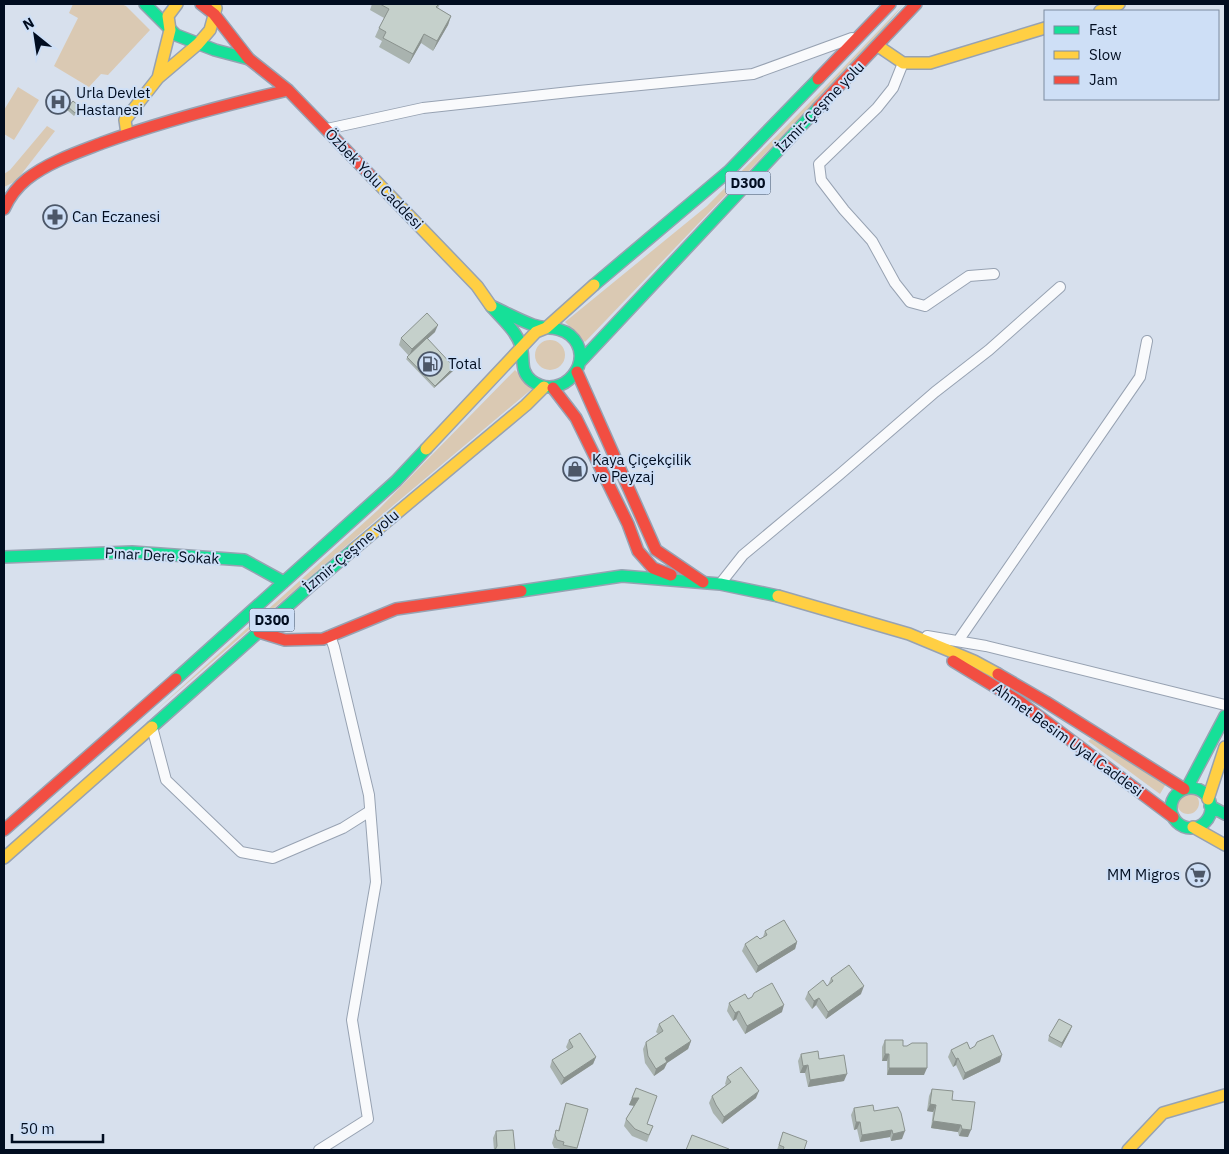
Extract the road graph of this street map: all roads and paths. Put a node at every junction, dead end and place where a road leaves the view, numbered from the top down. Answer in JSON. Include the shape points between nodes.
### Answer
{"nodes":[{"id":1,"x":145,"y":4,"type":"edge"},
{"id":2,"x":177,"y":4,"type":"edge"},
{"id":3,"x":201,"y":4,"type":"edge"},
{"id":4,"x":890,"y":4,"type":"edge"},
{"id":5,"x":916,"y":4,"type":"edge"},
{"id":6,"x":1119,"y":4,"type":"edge"},
{"id":7,"x":216,"y":9,"type":"edge"},
{"id":8,"x":1103,"y":10,"type":"edge"},
{"id":9,"x":1044,"y":28,"type":"edge"},
{"id":10,"x":170,"y":30,"type":"junction"},
{"id":11,"x":862,"y":34,"type":"junction"},
{"id":12,"x":198,"y":44,"type":"junction"},
{"id":13,"x":878,"y":46,"type":"junction"},
{"id":14,"x":249,"y":59,"type":"junction"},
{"id":15,"x":903,"y":63,"type":"junction"},
{"id":16,"x":158,"y":78,"type":"junction"},
{"id":17,"x":288,"y":90,"type":"junction"},
{"id":18,"x":326,"y":129,"type":"junction"},
{"id":19,"x":127,"y":134,"type":"junction"},
{"id":20,"x":4,"y":209,"type":"edge"},
{"id":21,"x":994,"y":274,"type":"dead end"},
{"id":22,"x":1060,"y":287,"type":"dead end"},
{"id":23,"x":491,"y":306,"type":"junction"},
{"id":24,"x":546,"y":328,"type":"junction"},
{"id":25,"x":1147,"y":341,"type":"dead end"},
{"id":26,"x":521,"y":347,"type":"junction"},
{"id":27,"x":579,"y":367,"type":"junction"},
{"id":28,"x":548,"y":387,"type":"junction"},
{"id":29,"x":4,"y":557,"type":"edge"},
{"id":30,"x":284,"y":582,"type":"junction"},
{"id":31,"x":704,"y":583,"type":"junction"},
{"id":32,"x":720,"y":584,"type":"junction"},
{"id":33,"x":259,"y":632,"type":"junction"},
{"id":34,"x":909,"y":634,"type":"junction"},
{"id":35,"x":330,"y":636,"type":"junction"},
{"id":36,"x":958,"y":641,"type":"junction"},
{"id":37,"x":1225,"y":705,"type":"edge"},
{"id":38,"x":1225,"y":716,"type":"edge"},
{"id":39,"x":152,"y":727,"type":"junction"},
{"id":40,"x":1225,"y":748,"type":"edge"},
{"id":41,"x":1186,"y":789,"type":"junction"},
{"id":42,"x":1209,"y":802,"type":"junction"},
{"id":43,"x":370,"y":811,"type":"junction"},
{"id":44,"x":1225,"y":814,"type":"edge"},
{"id":45,"x":1173,"y":817,"type":"junction"},
{"id":46,"x":1193,"y":827,"type":"junction"},
{"id":47,"x":4,"y":830,"type":"edge"},
{"id":48,"x":1225,"y":845,"type":"edge"},
{"id":49,"x":4,"y":858,"type":"edge"},
{"id":50,"x":1225,"y":1095,"type":"edge"},
{"id":51,"x":319,"y":1150,"type":"edge"},
{"id":52,"x":1128,"y":1150,"type":"edge"}],
"edges":[{"from":1,"to":10,"type":"main road"},
{"from":2,"to":10,"type":"main road","via":[[168,16]]},
{"from":3,"to":7,"type":"main road"},
{"from":4,"to":11,"type":"main road","name":"İzmir-Çeşme yolu","number":"D300"},
{"from":5,"to":13,"type":"main road","name":"İzmir-Çeşme yolu","number":"D300"},
{"from":6,"to":8,"type":"main road"},
{"from":7,"to":12,"type":"main road","via":[[210,30]]},
{"from":7,"to":14,"type":"main road"},
{"from":9,"to":15,"type":"main road","via":[[930,63]]},
{"from":10,"to":12,"type":"main road"},
{"from":10,"to":16,"type":"main road"},
{"from":11,"to":18,"type":"street","via":[[753,74],[423,108]]},
{"from":11,"to":24,"type":"main road","name":"İzmir-Çeşme yolu","number":"D300","via":[[729,171]]},
{"from":12,"to":14,"type":"main road"},
{"from":12,"to":16,"type":"main road"},
{"from":13,"to":15,"type":"main road"},
{"from":13,"to":27,"type":"main road","name":"İzmir-Çeşme yolu","number":"D300","via":[[605,334]]},
{"from":14,"to":17,"type":"main road","name":"Özbek Yolu Caddesi"},
{"from":15,"to":21,"type":"street","via":[[893,88],[877,108],[819,164],[821,180],[872,241],[895,283],[910,302],[925,306],[969,276]]},
{"from":16,"to":19,"type":"main road","via":[[125,120]]},
{"from":17,"to":18,"type":"main road","name":"Özbek Yolu Caddesi"},
{"from":17,"to":19,"type":"main road"},
{"from":18,"to":23,"type":"main road","name":"Özbek Yolu Caddesi","via":[[477,286]]},
{"from":19,"to":20,"type":"main road","via":[[64,158],[26,180]]},
{"from":22,"to":32,"type":"street","via":[[743,555]]},
{"from":23,"to":24,"type":"main road","via":[[534,326]]},
{"from":23,"to":26,"type":"main road","name":"Özbek Yolu Caddesi"},
{"from":24,"to":26,"type":"main road","number":"D300","via":[[536,332]]},
{"from":24,"to":27,"type":"main road","via":[[555,328],[572,336],[580,353]]},
{"from":25,"to":36,"type":"street","via":[[1140,377]]},
{"from":26,"to":28,"type":"main road","via":[[526,374],[531,380]]},
{"from":26,"to":30,"type":"main road","name":"İzmir-Çeşme yolu","number":"D300","via":[[396,481]]},
{"from":27,"to":28,"type":"main road","number":"D300","via":[[571,380]]},
{"from":27,"to":31,"type":"main road","via":[[600,429],[656,550]]},
{"from":28,"to":31,"type":"main road","via":[[576,418],[638,551],[653,568],[671,576]]},
{"from":28,"to":33,"type":"main road","name":"İzmir-Çeşme yolu","number":"D300"},
{"from":29,"to":30,"type":"main road","name":"Pınar Dere Sokak","via":[[132,552],[244,560]]},
{"from":30,"to":47,"type":"main road","name":"İzmir-Çeşme yolu","number":"D300"},
{"from":31,"to":32,"type":"main road","name":"Ahmet Besim Uyal Caddesi"},
{"from":31,"to":35,"type":"main road","via":[[622,576],[564,584],[396,609]]},
{"from":32,"to":34,"type":"main road","name":"Ahmet Besim Uyal Caddesi","via":[[795,600]]},
{"from":33,"to":35,"type":"main road","via":[[285,640]]},
{"from":33,"to":39,"type":"main road","name":"İzmir-Çeşme yolu","number":"D300"},
{"from":34,"to":36,"type":"street"},
{"from":34,"to":41,"type":"main road","name":"Ahmet Besim Uyal Caddesi","via":[[974,661]]},
{"from":34,"to":45,"type":"main road","name":"Ahmet Besim Uyal Caddesi","via":[[1020,702]]},
{"from":35,"to":43,"type":"street"},
{"from":36,"to":37,"type":"street"},
{"from":38,"to":41,"type":"main road"},
{"from":39,"to":43,"type":"street","via":[[166,780],[241,852],[273,858],[343,828]]},
{"from":39,"to":49,"type":"main road","name":"İzmir-Çeşme yolu","number":"D300"},
{"from":40,"to":42,"type":"main road"},
{"from":41,"to":42,"type":"main road","via":[[1200,790]]},
{"from":41,"to":45,"type":"main road","via":[[1172,800]]},
{"from":42,"to":44,"type":"main road"},
{"from":42,"to":46,"type":"main road","via":[[1208,818]]},
{"from":43,"to":51,"type":"street","via":[[376,882],[352,1020],[368,1119]]},
{"from":45,"to":46,"type":"main road","via":[[1182,825]]},
{"from":46,"to":48,"type":"main road"},
{"from":50,"to":52,"type":"main road","via":[[1163,1114]]}]}
